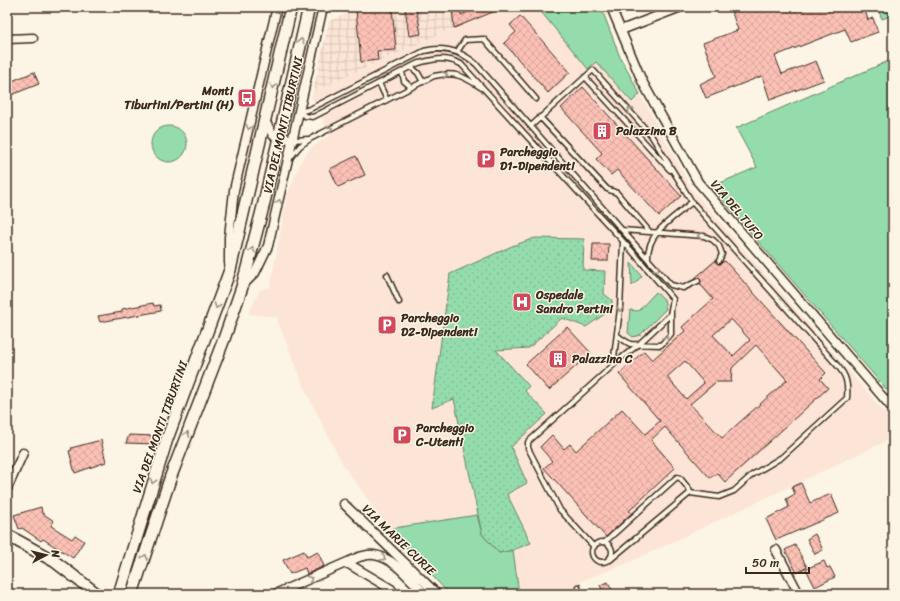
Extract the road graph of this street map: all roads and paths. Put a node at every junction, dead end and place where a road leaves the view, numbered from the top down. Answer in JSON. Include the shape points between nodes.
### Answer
{"nodes":[{"id":1,"x":277,"y":7,"type":"edge"},
{"id":2,"x":291,"y":7,"type":"edge"},
{"id":3,"x":308,"y":7,"type":"edge"},
{"id":4,"x":323,"y":7,"type":"edge"},
{"id":5,"x":611,"y":7,"type":"edge"},
{"id":6,"x":681,"y":7,"type":"edge"},
{"id":7,"x":620,"y":30,"type":"junction"},
{"id":8,"x":33,"y":38,"type":"dead end"},
{"id":9,"x":7,"y":39,"type":"edge"},
{"id":10,"x":457,"y":52,"type":"junction"},
{"id":11,"x":411,"y":67,"type":"junction"},
{"id":12,"x":402,"y":72,"type":"junction"},
{"id":13,"x":585,"y":77,"type":"junction"},
{"id":14,"x":423,"y":82,"type":"junction"},
{"id":15,"x":379,"y":83,"type":"junction"},
{"id":16,"x":411,"y":87,"type":"junction"},
{"id":17,"x":486,"y":90,"type":"junction"},
{"id":18,"x":536,"y":99,"type":"dead end"},
{"id":19,"x":387,"y":100,"type":"junction"},
{"id":20,"x":299,"y":112,"type":"junction"},
{"id":21,"x":540,"y":117,"type":"junction"},
{"id":22,"x":264,"y":121,"type":"junction"},
{"id":23,"x":531,"y":126,"type":"junction"},
{"id":24,"x":279,"y":137,"type":"junction"},
{"id":25,"x":310,"y":139,"type":"junction"},
{"id":26,"x":294,"y":140,"type":"junction"},
{"id":27,"x":289,"y":160,"type":"junction"},
{"id":28,"x":676,"y":176,"type":"junction"},
{"id":29,"x":692,"y":202,"type":"junction"},
{"id":30,"x":622,"y":230,"type":"junction"},
{"id":31,"x":649,"y":231,"type":"junction"},
{"id":32,"x":658,"y":232,"type":"junction"},
{"id":33,"x":623,"y":242,"type":"junction"},
{"id":34,"x":648,"y":258,"type":"junction"},
{"id":35,"x":719,"y":261,"type":"dead end"},
{"id":36,"x":230,"y":270,"type":"junction"},
{"id":37,"x":387,"y":275,"type":"dead end"},
{"id":38,"x":698,"y":281,"type":"dead end"},
{"id":39,"x":242,"y":287,"type":"junction"},
{"id":40,"x":399,"y":302,"type":"dead end"},
{"id":41,"x":671,"y":312,"type":"junction"},
{"id":42,"x":617,"y":335,"type":"junction"},
{"id":43,"x":640,"y":343,"type":"junction"},
{"id":44,"x":613,"y":365,"type":"junction"},
{"id":45,"x":890,"y":400,"type":"edge"},
{"id":46,"x":893,"y":409,"type":"edge"},
{"id":47,"x":23,"y":453,"type":"dead end"},
{"id":48,"x":7,"y":489,"type":"edge"},
{"id":49,"x":690,"y":493,"type":"junction"},
{"id":50,"x":344,"y":504,"type":"dead end"},
{"id":51,"x":7,"y":535,"type":"edge"},
{"id":52,"x":605,"y":542,"type":"junction"},
{"id":53,"x":594,"y":547,"type":"junction"},
{"id":54,"x":776,"y":550,"type":"dead end"},
{"id":55,"x":610,"y":560,"type":"junction"},
{"id":56,"x":347,"y":563,"type":"junction"},
{"id":57,"x":578,"y":587,"type":"dead end"},
{"id":58,"x":97,"y":594,"type":"edge"},
{"id":59,"x":119,"y":594,"type":"edge"},
{"id":60,"x":132,"y":594,"type":"edge"},
{"id":61,"x":275,"y":594,"type":"edge"},
{"id":62,"x":394,"y":594,"type":"edge"},
{"id":63,"x":425,"y":594,"type":"edge"},
{"id":64,"x":437,"y":594,"type":"edge"},
{"id":65,"x":579,"y":594,"type":"edge"},
{"id":66,"x":799,"y":594,"type":"edge"}],
"edges":[{"from":1,"to":36,"type":"street","name":"VIA DEI MONTI TIBURTINI","one_way":true,"via":[[234,190],[228,244]]},
{"from":2,"to":22,"type":"main road","name":"VIA DEI MONTI TIBURTINI","one_way":true},
{"from":24,"to":3,"type":"main road","name":"VIA DEI MONTI TIBURTINI","one_way":true},
{"from":4,"to":20,"type":"street","name":"VIA DEI MONTI TIBURTINI"},
{"from":5,"to":7,"type":"street","name":"VIA DEL TUFO"},
{"from":6,"to":7,"type":"street"},
{"from":7,"to":45,"type":"street","name":"VIA DEL TUFO","via":[[642,81],[698,182]]},
{"from":8,"to":9,"type":"street"},
{"from":10,"to":18,"type":"lane","via":[[465,40],[484,39]]},
{"from":10,"to":20,"type":"lane","via":[[438,49],[418,54],[310,109]]},
{"from":10,"to":23,"type":"lane","via":[[476,64]]},
{"from":11,"to":12,"type":"lane"},
{"from":11,"to":14,"type":"lane"},
{"from":11,"to":17,"type":"lane","via":[[431,59],[451,59],[461,64]]},
{"from":12,"to":15,"type":"lane"},
{"from":12,"to":16,"type":"lane","via":[[404,81]]},
{"from":13,"to":21,"type":"lane"},
{"from":13,"to":28,"type":"lane"},
{"from":28,"to":13,"type":"lane","one_way":true,"via":[[651,135],[593,70]]},
{"from":14,"to":16,"type":"lane"},
{"from":14,"to":17,"type":"lane","one_way":true,"via":[[447,73],[458,74]]},
{"from":15,"to":19,"type":"lane"},
{"from":15,"to":20,"type":"lane","via":[[313,117]]},
{"from":16,"to":19,"type":"lane"},
{"from":17,"to":33,"type":"lane"},
{"from":25,"to":19,"type":"lane","one_way":true},
{"from":20,"to":26,"type":"street","name":"VIA DEI MONTI TIBURTINI"},
{"from":21,"to":23,"type":"lane"},
{"from":21,"to":31,"type":"lane","via":[[607,189],[617,193]]},
{"from":22,"to":24,"type":"street","via":[[272,134]]},
{"from":22,"to":36,"type":"main road","name":"VIA DEI MONTI TIBURTINI"},
{"from":23,"to":30,"type":"lane"},
{"from":24,"to":26,"type":"street"},
{"from":39,"to":24,"type":"main road","name":"VIA DEI MONTI TIBURTINI","one_way":true},
{"from":25,"to":26,"type":"lane"},
{"from":25,"to":27,"type":"lane","via":[[300,146]]},
{"from":26,"to":27,"type":"street","name":"VIA DEI MONTI TIBURTINI"},
{"from":39,"to":27,"type":"street","name":"VIA DEI MONTI TIBURTINI","one_way":true,"via":[[255,273],[268,246]]},
{"from":28,"to":29,"type":"lane"},
{"from":29,"to":32,"type":"lane"},
{"from":29,"to":49,"type":"lane","via":[[828,355],[844,374],[848,385],[847,398],[782,457],[752,475],[734,491],[719,497]]},
{"from":30,"to":31,"type":"lane"},
{"from":30,"to":34,"type":"lane"},
{"from":31,"to":32,"type":"lane"},
{"from":32,"to":34,"type":"lane","via":[[650,244]]},
{"from":35,"to":32,"type":"lane","one_way":true,"via":[[722,254],[710,237]]},
{"from":33,"to":41,"type":"lane","via":[[673,299]]},
{"from":33,"to":42,"type":"lane","one_way":true},
{"from":34,"to":38,"type":"lane","one_way":true,"via":[[671,285],[677,288]]},
{"from":36,"to":59,"type":"main road","name":"VIA DEI MONTI TIBURTINI","one_way":true,"via":[[167,439]]},
{"from":37,"to":40,"type":"lane"},
{"from":60,"to":39,"type":"main road","name":"VIA DEI MONTI TIBURTINI","one_way":true,"via":[[171,476]]},
{"from":41,"to":43,"type":"lane"},
{"from":43,"to":41,"type":"lane","one_way":true,"via":[[657,346],[670,337]]},
{"from":42,"to":43,"type":"lane","via":[[626,343]]},
{"from":42,"to":44,"type":"lane"},
{"from":43,"to":44,"type":"lane"},
{"from":44,"to":53,"type":"lane","via":[[528,444],[560,510]]},
{"from":45,"to":46,"type":"street","name":"VIA DEL TUFO"},
{"from":47,"to":48,"type":"street"},
{"from":49,"to":52,"type":"lane","via":[[677,477]]},
{"from":49,"to":55,"type":"lane"},
{"from":50,"to":64,"type":"street","name":"VIA MARIE CURIE"},
{"from":51,"to":58,"type":"main road","via":[[54,561]]},
{"from":52,"to":53,"type":"lane","via":[[600,542]]},
{"from":52,"to":55,"type":"lane","via":[[612,547]]},
{"from":53,"to":55,"type":"lane","via":[[592,554],[596,561],[603,563]]},
{"from":54,"to":66,"type":"street"},
{"from":61,"to":56,"type":"street","one_way":true},
{"from":56,"to":62,"type":"street","via":[[391,589]]},
{"from":56,"to":63,"type":"street","one_way":true,"via":[[372,554],[382,556]]},
{"from":57,"to":65,"type":"lane"}]}
